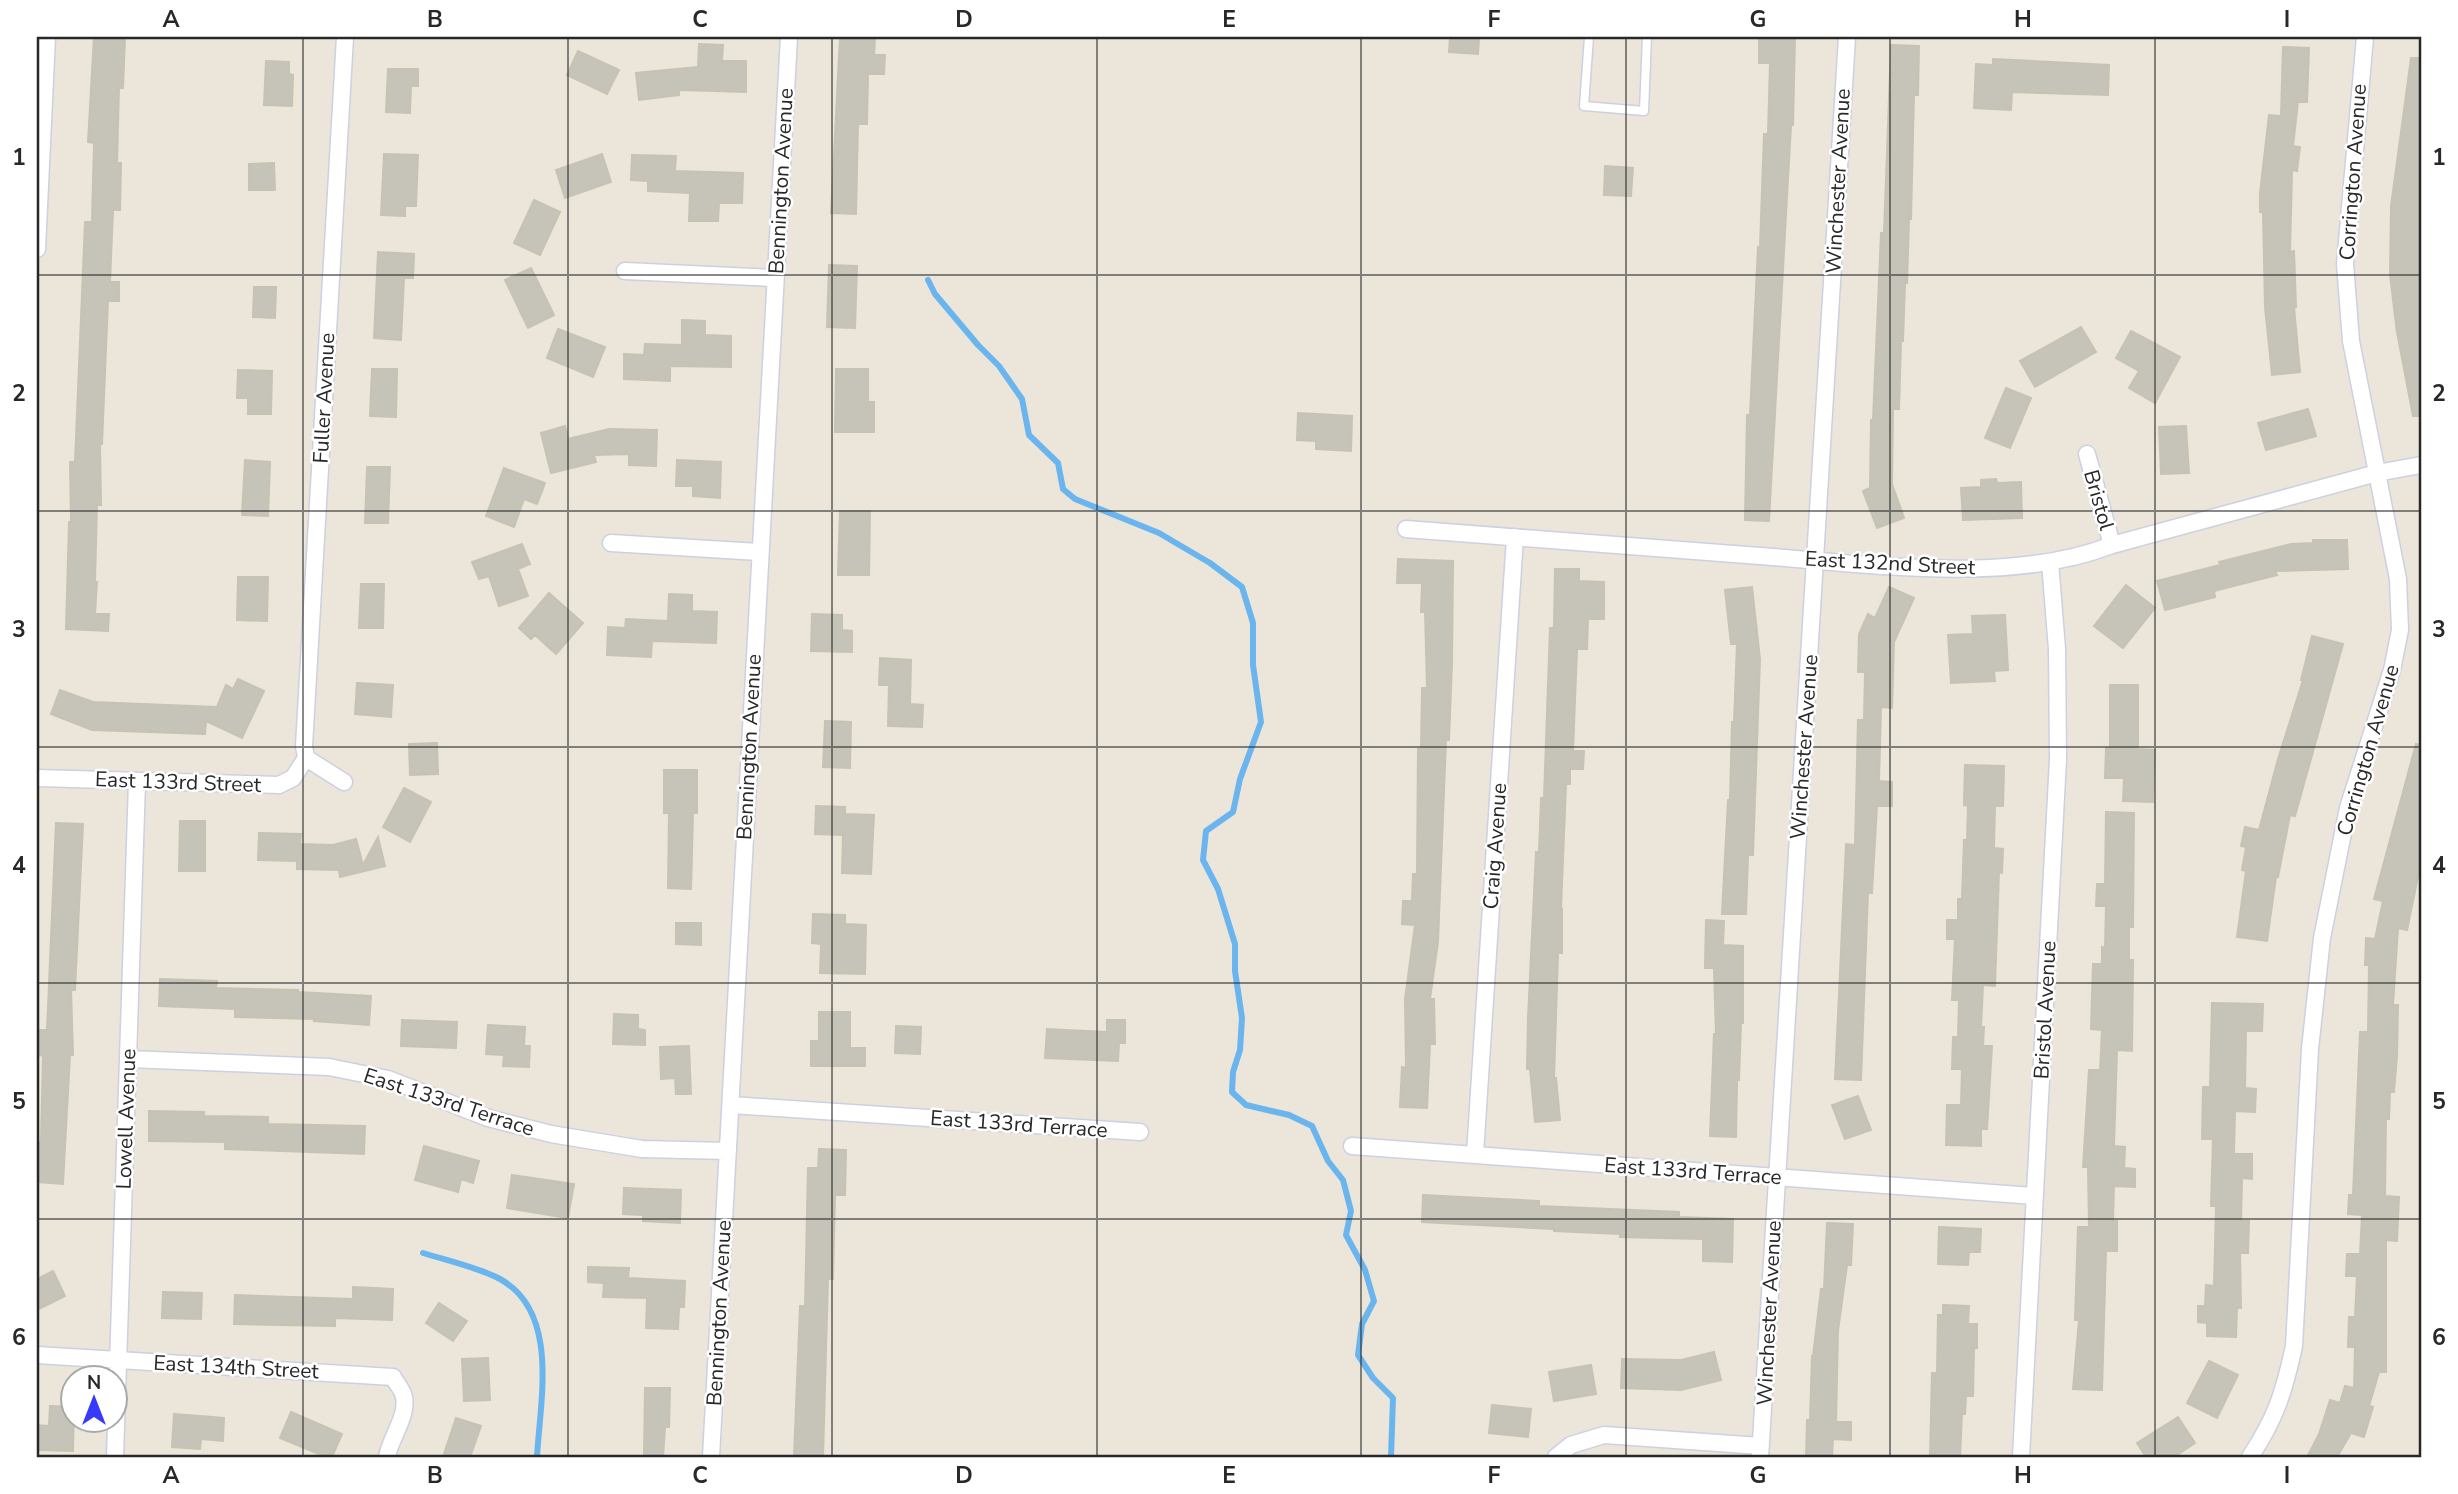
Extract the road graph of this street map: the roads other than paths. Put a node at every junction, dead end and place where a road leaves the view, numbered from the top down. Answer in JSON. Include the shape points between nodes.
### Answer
{"nodes":[{"id":1,"x":47,"y":37,"type":"edge"},
{"id":2,"x":345,"y":37,"type":"edge"},
{"id":3,"x":789,"y":37,"type":"edge"},
{"id":4,"x":1589,"y":37,"type":"edge"},
{"id":5,"x":1647,"y":37,"type":"edge"},
{"id":6,"x":1847,"y":37,"type":"edge"},
{"id":7,"x":2365,"y":37,"type":"edge"},
{"id":8,"x":37,"y":249,"type":"edge"},
{"id":9,"x":625,"y":271,"type":"dead end"},
{"id":10,"x":775,"y":278,"type":"junction"},
{"id":11,"x":2087,"y":454,"type":"dead end"},
{"id":12,"x":2421,"y":465,"type":"edge"},
{"id":13,"x":2377,"y":473,"type":"junction"},
{"id":14,"x":1406,"y":529,"type":"dead end"},
{"id":15,"x":1515,"y":537,"type":"junction"},
{"id":16,"x":611,"y":543,"type":"dead end"},
{"id":17,"x":2112,"y":545,"type":"junction"},
{"id":18,"x":760,"y":552,"type":"junction"},
{"id":19,"x":1815,"y":560,"type":"junction"},
{"id":20,"x":2050,"y":562,"type":"junction"},
{"id":21,"x":306,"y":758,"type":"junction"},
{"id":22,"x":37,"y":778,"type":"edge"},
{"id":23,"x":137,"y":782,"type":"junction"},
{"id":24,"x":344,"y":782,"type":"dead end"},
{"id":25,"x":128,"y":1059,"type":"junction"},
{"id":26,"x":731,"y":1105,"type":"junction"},
{"id":27,"x":1140,"y":1132,"type":"dead end"},
{"id":28,"x":1352,"y":1146,"type":"dead end"},
{"id":29,"x":728,"y":1152,"type":"junction"},
{"id":30,"x":1475,"y":1154,"type":"junction"},
{"id":31,"x":1777,"y":1177,"type":"junction"},
{"id":32,"x":2035,"y":1196,"type":"junction"},
{"id":33,"x":37,"y":1355,"type":"edge"},
{"id":34,"x":118,"y":1360,"type":"junction"},
{"id":35,"x":1760,"y":1452,"type":"edge"},
{"id":36,"x":115,"y":1457,"type":"edge"},
{"id":37,"x":387,"y":1457,"type":"edge"},
{"id":38,"x":711,"y":1457,"type":"edge"},
{"id":39,"x":1556,"y":1457,"type":"edge"},
{"id":40,"x":2021,"y":1457,"type":"edge"},
{"id":41,"x":2250,"y":1457,"type":"edge"}],
"edges":[{"from":1,"to":8,"type":"street"},
{"from":2,"to":21,"type":"street","name":"Fuller Avenue"},
{"from":3,"to":10,"type":"street","name":"Bennington Avenue"},
{"from":4,"to":5,"type":"lane","via":[[1584,106],[1644,111]]},
{"from":6,"to":19,"type":"street","name":"Winchester Avenue"},
{"from":7,"to":13,"type":"street","name":"Corrington Avenue","via":[[2345,264],[2351,341]]},
{"from":9,"to":10,"type":"street"},
{"from":10,"to":18,"type":"street","name":"Bennington Avenue"},
{"from":11,"to":17,"type":"street","name":"Bristol"},
{"from":12,"to":13,"type":"street","name":"East 132nd Street"},
{"from":13,"to":17,"type":"street","name":"East 132nd Street"},
{"from":13,"to":41,"type":"street","name":"Corrington Avenue","via":[[2398,579],[2400,630],[2392,670],[2348,808],[2322,938],[2310,1049],[2294,1346],[2284,1391],[2269,1428]]},
{"from":14,"to":15,"type":"street","name":"East 132nd Street"},
{"from":15,"to":19,"type":"street","name":"East 132nd Street"},
{"from":15,"to":30,"type":"street","name":"Craig Avenue"},
{"from":16,"to":18,"type":"street"},
{"from":17,"to":20,"type":"street","name":"East 132nd Street"},
{"from":18,"to":26,"type":"street","name":"Bennington Avenue"},
{"from":19,"to":20,"type":"street","name":"East 132nd Street","via":[[1954,569]]},
{"from":19,"to":31,"type":"street","name":"Winchester Avenue"},
{"from":20,"to":32,"type":"street","name":"Bristol Avenue","via":[[2058,760]]},
{"from":21,"to":23,"type":"street","name":"East 133rd Street","via":[[293,778],[279,785]]},
{"from":21,"to":24,"type":"street"},
{"from":22,"to":23,"type":"street","name":"East 133rd Street"},
{"from":23,"to":25,"type":"street","name":"Lowell Avenue"},
{"from":25,"to":29,"type":"street","name":"East 133rd Terrace","via":[[328,1067],[388,1079],[488,1118],[551,1135],[642,1149]]},
{"from":25,"to":34,"type":"street","name":"Lowell Avenue"},
{"from":26,"to":27,"type":"street","name":"East 133rd Terrace"},
{"from":26,"to":29,"type":"street","name":"Bennington Avenue"},
{"from":28,"to":30,"type":"street","name":"East 133rd Terrace"},
{"from":29,"to":38,"type":"street","name":"Bennington Avenue"},
{"from":30,"to":31,"type":"street","name":"East 133rd Terrace"},
{"from":31,"to":32,"type":"street","name":"East 133rd Terrace"},
{"from":31,"to":35,"type":"street","name":"Winchester Avenue"},
{"from":32,"to":40,"type":"street","name":"Bristol Avenue"},
{"from":33,"to":34,"type":"street","name":"East 134th Street"},
{"from":34,"to":36,"type":"street","name":"Lowell Avenue"},
{"from":34,"to":37,"type":"street","name":"East 134th Street","via":[[393,1377],[404,1395],[403,1412]]},
{"from":35,"to":39,"type":"street","via":[[1604,1435],[1571,1445]]}]}
